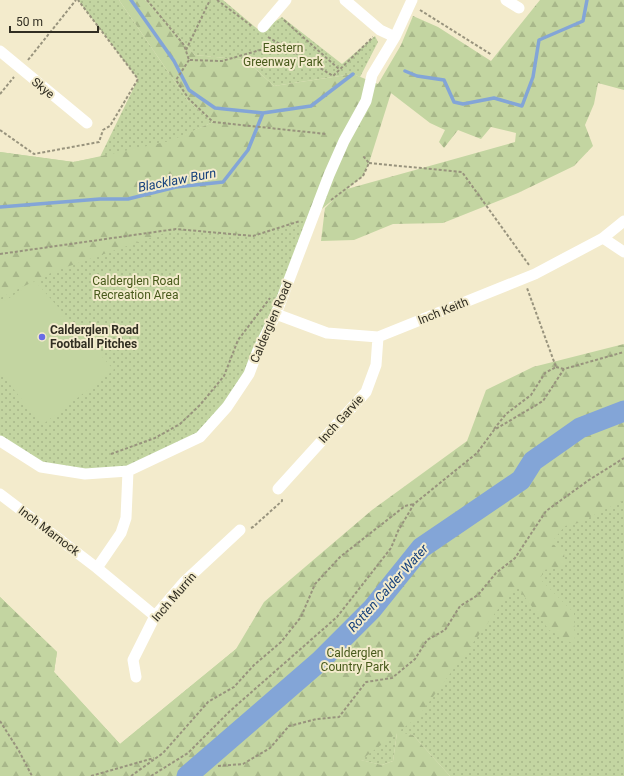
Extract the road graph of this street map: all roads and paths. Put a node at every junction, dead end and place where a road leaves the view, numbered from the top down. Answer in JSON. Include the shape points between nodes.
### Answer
{"nodes":[{"id":1,"x":77,"y":0,"type":"edge"},
{"id":2,"x":148,"y":0,"type":"edge"},
{"id":3,"x":210,"y":0,"type":"edge"},
{"id":4,"x":217,"y":0,"type":"edge"},
{"id":5,"x":286,"y":0,"type":"edge"},
{"id":6,"x":344,"y":0,"type":"edge"},
{"id":7,"x":506,"y":0,"type":"edge"},
{"id":8,"x":411,"y":2,"type":"edge"},
{"id":9,"x":519,"y":8,"type":"dead end"},
{"id":10,"x":275,"y":13,"type":"junction"},
{"id":11,"x":260,"y":30,"type":"junction"},
{"id":12,"x":380,"y":30,"type":"junction"},
{"id":13,"x":395,"y":37,"type":"junction"},
{"id":14,"x":281,"y":44,"type":"junction"},
{"id":15,"x":186,"y":50,"type":"junction"},
{"id":16,"x":0,"y":51,"type":"edge"},
{"id":17,"x":492,"y":55,"type":"dead end"},
{"id":18,"x":189,"y":60,"type":"junction"},
{"id":19,"x":21,"y":70,"type":"junction"},
{"id":20,"x":340,"y":70,"type":"junction"},
{"id":21,"x":0,"y":94,"type":"edge"},
{"id":22,"x":87,"y":123,"type":"dead end"},
{"id":23,"x":0,"y":130,"type":"edge"},
{"id":24,"x":326,"y":134,"type":"dead end"},
{"id":25,"x":363,"y":156,"type":"dead end"},
{"id":26,"x":369,"y":163,"type":"junction"},
{"id":27,"x":317,"y":206,"type":"junction"},
{"id":28,"x":312,"y":217,"type":"junction"},
{"id":29,"x":624,"y":221,"type":"edge"},
{"id":30,"x":604,"y":238,"type":"junction"},
{"id":31,"x":624,"y":252,"type":"edge"},
{"id":32,"x":0,"y":254,"type":"edge"},
{"id":33,"x":535,"y":274,"type":"junction"},
{"id":34,"x":273,"y":293,"type":"dead end"},
{"id":35,"x":276,"y":314,"type":"junction"},
{"id":36,"x":378,"y":337,"type":"junction"},
{"id":37,"x":624,"y":352,"type":"edge"},
{"id":38,"x":556,"y":367,"type":"junction"},
{"id":39,"x":564,"y":369,"type":"junction"},
{"id":40,"x":494,"y":430,"type":"junction"},
{"id":41,"x":0,"y":441,"type":"edge"},
{"id":42,"x":112,"y":454,"type":"dead end"},
{"id":43,"x":624,"y":458,"type":"edge"},
{"id":44,"x":128,"y":471,"type":"junction"},
{"id":45,"x":278,"y":489,"type":"joint"},
{"id":46,"x":0,"y":494,"type":"edge"},
{"id":47,"x":414,"y":504,"type":"junction"},
{"id":48,"x":240,"y":530,"type":"joint"},
{"id":49,"x":97,"y":568,"type":"junction"},
{"id":50,"x":155,"y":616,"type":"junction"},
{"id":51,"x":136,"y":677,"type":"dead end"},
{"id":52,"x":0,"y":721,"type":"edge"},
{"id":53,"x":154,"y":758,"type":"junction"},
{"id":54,"x":218,"y":766,"type":"dead end"},
{"id":55,"x":32,"y":776,"type":"edge"},
{"id":56,"x":91,"y":776,"type":"edge"},
{"id":57,"x":131,"y":776,"type":"edge"},
{"id":58,"x":151,"y":776,"type":"edge"}],
"edges":[{"from":1,"to":19,"type":"path"},
{"from":1,"to":23,"type":"path","via":[[138,79],[110,126],[103,130],[99,142],[34,154]]},
{"from":2,"to":15,"type":"path"},
{"from":3,"to":15,"type":"path"},
{"from":4,"to":11,"type":"path"},
{"from":5,"to":10,"type":"street"},
{"from":6,"to":12,"type":"street"},
{"from":7,"to":9,"type":"street"},
{"from":8,"to":13,"type":"street","name":"Calderglen Road"},
{"from":8,"to":17,"type":"path"},
{"from":10,"to":11,"type":"street"},
{"from":10,"to":20,"type":"path"},
{"from":11,"to":14,"type":"path"},
{"from":12,"to":13,"type":"street"},
{"from":12,"to":20,"type":"path"},
{"from":13,"to":27,"type":"street","name":"Calderglen Road","via":[[372,75],[366,101],[344,141]]},
{"from":14,"to":18,"type":"path","via":[[222,61]]},
{"from":14,"to":20,"type":"path","via":[[333,76]]},
{"from":15,"to":18,"type":"path"},
{"from":16,"to":19,"type":"street","name":"Skye"},
{"from":18,"to":24,"type":"path","via":[[176,80],[188,99],[213,122]]},
{"from":19,"to":21,"type":"path"},
{"from":19,"to":22,"type":"street","name":"Skye"},
{"from":25,"to":26,"type":"path"},
{"from":26,"to":27,"type":"path","via":[[363,176],[336,197]]},
{"from":26,"to":33,"type":"path","via":[[462,172]]},
{"from":27,"to":28,"type":"street","name":"Calderglen Road"},
{"from":28,"to":32,"type":"path","via":[[253,236],[176,229]]},
{"from":28,"to":35,"type":"street","name":"Calderglen Road"},
{"from":29,"to":30,"type":"street","name":"Inch Keith"},
{"from":30,"to":31,"type":"street"},
{"from":30,"to":33,"type":"street","name":"Inch Keith"},
{"from":33,"to":36,"type":"street","name":"Inch Keith"},
{"from":33,"to":38,"type":"path","via":[[527,287]]},
{"from":34,"to":42,"type":"path","via":[[238,340],[224,376],[200,405],[180,424],[155,438]]},
{"from":35,"to":36,"type":"street","name":"Inch Keith","via":[[327,333]]},
{"from":35,"to":44,"type":"street","name":"Calderglen Road","via":[[249,374],[228,407],[200,436]]},
{"from":36,"to":45,"type":"street","name":"Inch Garvie","via":[[376,365],[366,392]]},
{"from":37,"to":39,"type":"path"},
{"from":38,"to":39,"type":"path"},
{"from":38,"to":40,"type":"path","via":[[545,373],[531,395],[506,414]]},
{"from":39,"to":40,"type":"path","via":[[543,401]]},
{"from":40,"to":47,"type":"path","via":[[477,453]]},
{"from":41,"to":44,"type":"street","name":"Calderglen Road","via":[[40,468],[85,474]]},
{"from":43,"to":54,"type":"path","via":[[588,480],[546,511],[515,558],[496,573],[478,595],[460,606],[444,630],[427,640],[415,659],[392,678],[366,682],[340,717],[317,718],[288,726],[270,748],[243,764]]},
{"from":44,"to":49,"type":"street","via":[[126,518],[121,534]]},
{"from":45,"to":48,"type":"path","via":[[282,501],[253,527]]},
{"from":46,"to":49,"type":"street","name":"Inch Marnock"},
{"from":47,"to":53,"type":"path","via":[[405,506],[340,557],[315,584],[301,617],[281,642],[254,665],[234,687],[208,702],[163,753]]},
{"from":47,"to":58,"type":"path","via":[[391,548],[337,617],[230,711],[188,753]]},
{"from":48,"to":50,"type":"street","name":"Inch Murrin","via":[[184,582]]},
{"from":49,"to":50,"type":"street","name":"Inch Marnock"},
{"from":50,"to":51,"type":"street","name":"Inch Murrin","via":[[133,660]]},
{"from":52,"to":55,"type":"path"},
{"from":53,"to":56,"type":"path"},
{"from":53,"to":57,"type":"path"}]}
